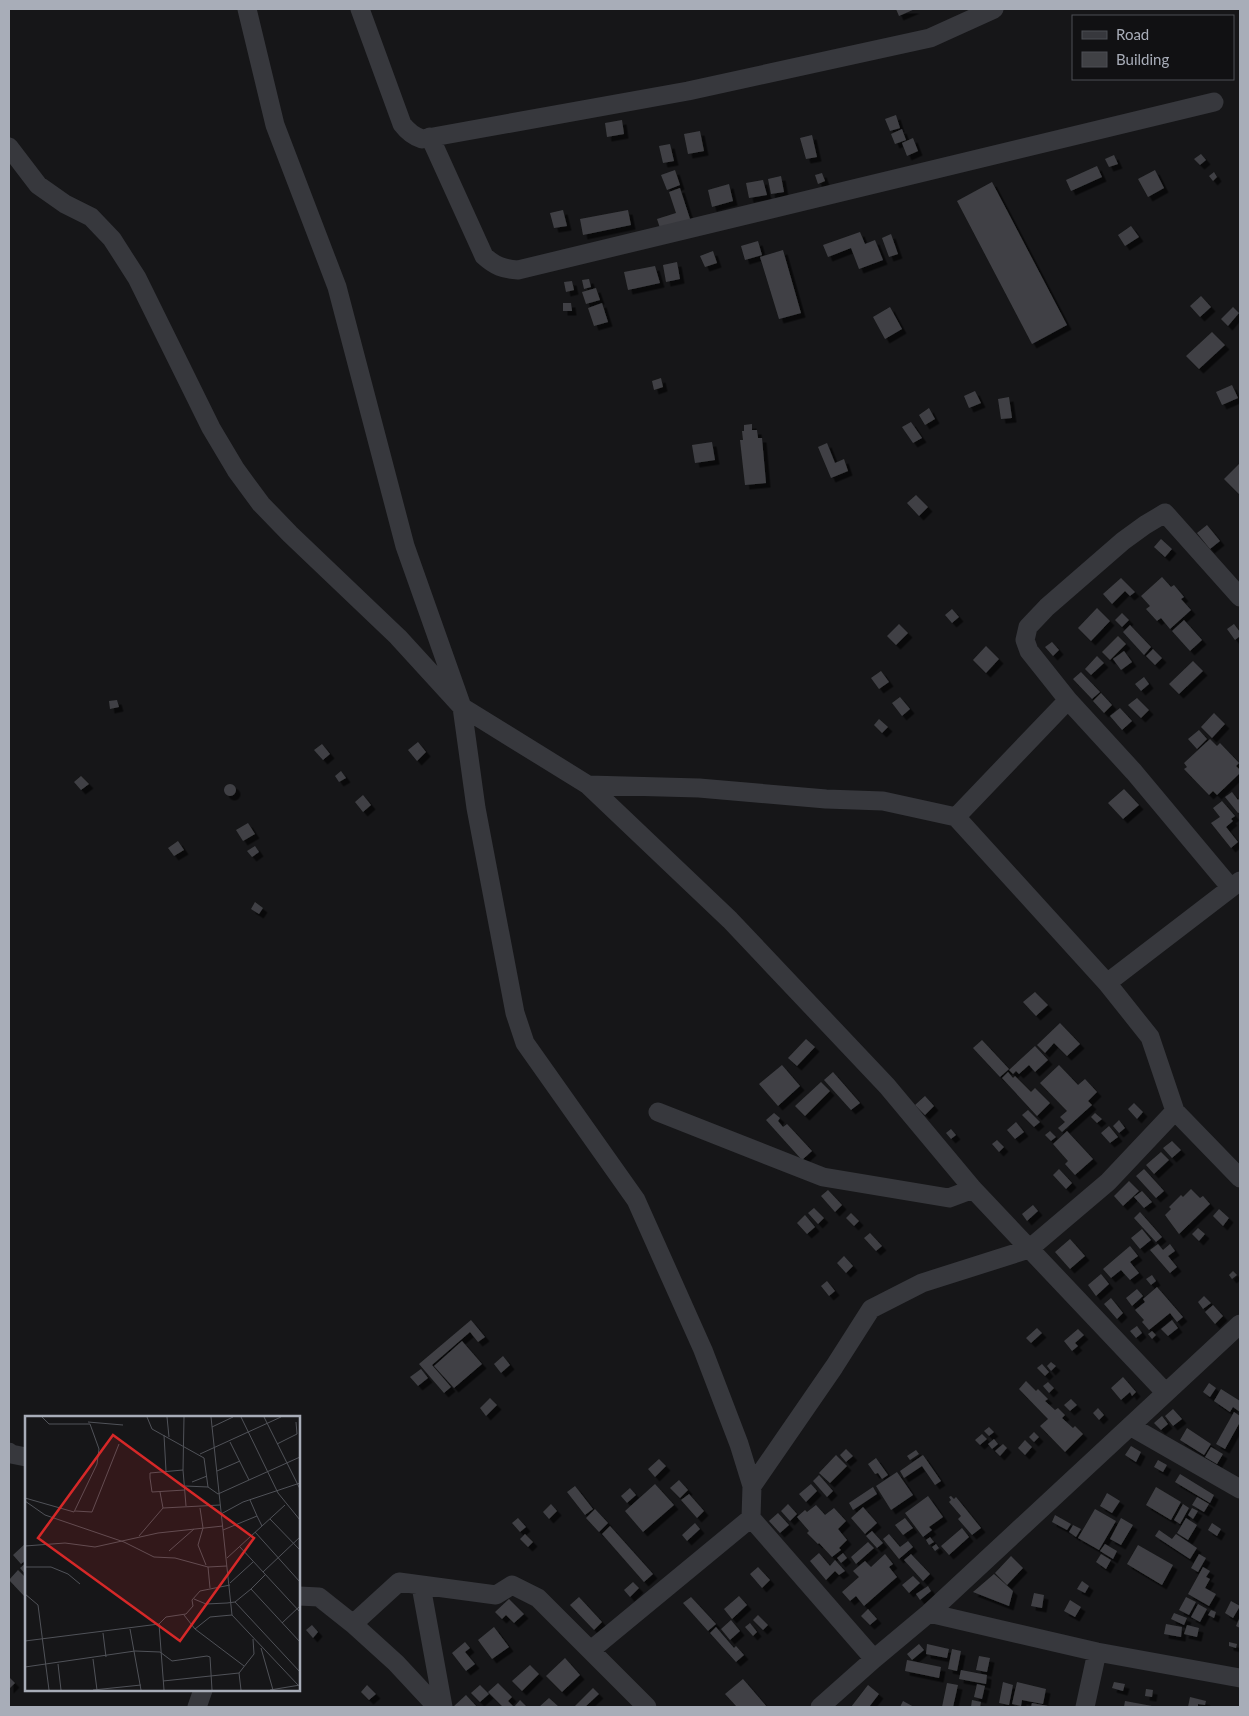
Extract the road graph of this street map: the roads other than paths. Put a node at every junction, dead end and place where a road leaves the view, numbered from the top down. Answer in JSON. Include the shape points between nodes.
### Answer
{"nodes":[{"id":1,"x":247,"y":9,"type":"edge"},
{"id":2,"x":360,"y":9,"type":"edge"},
{"id":3,"x":994,"y":9,"type":"edge"},
{"id":4,"x":1214,"y":102,"type":"dead end"},
{"id":5,"x":430,"y":138,"type":"junction"},
{"id":6,"x":9,"y":147,"type":"edge"},
{"id":7,"x":1240,"y":596,"type":"edge"},
{"id":8,"x":1068,"y":700,"type":"junction"},
{"id":9,"x":462,"y":707,"type":"junction"},
{"id":10,"x":588,"y":786,"type":"junction"},
{"id":11,"x":956,"y":817,"type":"junction"},
{"id":12,"x":1236,"y":884,"type":"edge"},
{"id":13,"x":1107,"y":983,"type":"junction"},
{"id":14,"x":1175,"y":1111,"type":"junction"},
{"id":15,"x":658,"y":1112,"type":"dead end"},
{"id":16,"x":1240,"y":1178,"type":"edge"},
{"id":17,"x":973,"y":1189,"type":"junction"},
{"id":18,"x":1028,"y":1249,"type":"junction"},
{"id":19,"x":1240,"y":1324,"type":"edge"},
{"id":20,"x":1165,"y":1392,"type":"junction"},
{"id":21,"x":1130,"y":1426,"type":"junction"},
{"id":22,"x":752,"y":1486,"type":"junction"},
{"id":23,"x":1240,"y":1489,"type":"edge"},
{"id":24,"x":752,"y":1518,"type":"junction"},
{"id":25,"x":420,"y":1586,"type":"junction"},
{"id":26,"x":300,"y":1596,"type":"edge"},
{"id":27,"x":929,"y":1613,"type":"junction"},
{"id":28,"x":353,"y":1624,"type":"junction"},
{"id":29,"x":590,"y":1650,"type":"junction"},
{"id":30,"x":1097,"y":1652,"type":"junction"},
{"id":31,"x":874,"y":1658,"type":"junction"},
{"id":32,"x":1240,"y":1678,"type":"edge"},
{"id":33,"x":203,"y":1691,"type":"edge"},
{"id":34,"x":198,"y":1707,"type":"edge"},
{"id":35,"x":437,"y":1707,"type":"edge"},
{"id":36,"x":444,"y":1707,"type":"edge"},
{"id":37,"x":647,"y":1707,"type":"edge"},
{"id":38,"x":820,"y":1707,"type":"edge"},
{"id":39,"x":1085,"y":1707,"type":"edge"}],
"edges":[{"from":1,"to":9,"type":"street","via":[[275,125],[337,286],[405,546]]},
{"from":2,"to":5,"type":"street","via":[[402,124],[414,136]]},
{"from":3,"to":5,"type":"street","via":[[930,38],[688,91]]},
{"from":4,"to":5,"type":"street","via":[[518,270],[505,270],[484,256]]},
{"from":6,"to":9,"type":"street","via":[[38,185],[91,217],[112,239],[137,278],[216,437],[261,504],[398,637]]},
{"from":7,"to":8,"type":"street","via":[[1164,513],[1097,563],[1028,627],[1025,640],[1029,651]]},
{"from":8,"to":11,"type":"street"},
{"from":8,"to":12,"type":"street"},
{"from":9,"to":10,"type":"street"},
{"from":9,"to":22,"type":"street","via":[[476,808],[515,1013],[525,1043],[636,1200],[703,1350]]},
{"from":10,"to":11,"type":"street","via":[[700,788],[883,802]]},
{"from":10,"to":17,"type":"street","via":[[772,963],[887,1086]]},
{"from":11,"to":13,"type":"street"},
{"from":12,"to":13,"type":"street"},
{"from":13,"to":14,"type":"street","via":[[1150,1037]]},
{"from":14,"to":16,"type":"street"},
{"from":14,"to":18,"type":"street","via":[[1108,1182]]},
{"from":15,"to":17,"type":"street","via":[[823,1177],[949,1198]]},
{"from":17,"to":18,"type":"street"},
{"from":18,"to":20,"type":"street"},
{"from":18,"to":22,"type":"street","via":[[922,1283],[871,1309]]},
{"from":19,"to":20,"type":"street"},
{"from":20,"to":21,"type":"street"},
{"from":21,"to":23,"type":"street"},
{"from":21,"to":27,"type":"street"},
{"from":22,"to":24,"type":"street"},
{"from":24,"to":29,"type":"street"},
{"from":24,"to":31,"type":"street"},
{"from":25,"to":28,"type":"street","via":[[399,1582]]},
{"from":25,"to":29,"type":"street","via":[[496,1595],[512,1586],[538,1598]]},
{"from":25,"to":36,"type":"street"},
{"from":26,"to":28,"type":"street","via":[[319,1597]]},
{"from":27,"to":30,"type":"street"},
{"from":27,"to":31,"type":"street"},
{"from":28,"to":35,"type":"street"},
{"from":29,"to":37,"type":"street"},
{"from":30,"to":32,"type":"street"},
{"from":30,"to":39,"type":"street"},
{"from":31,"to":38,"type":"street"},
{"from":33,"to":34,"type":"street"}]}
